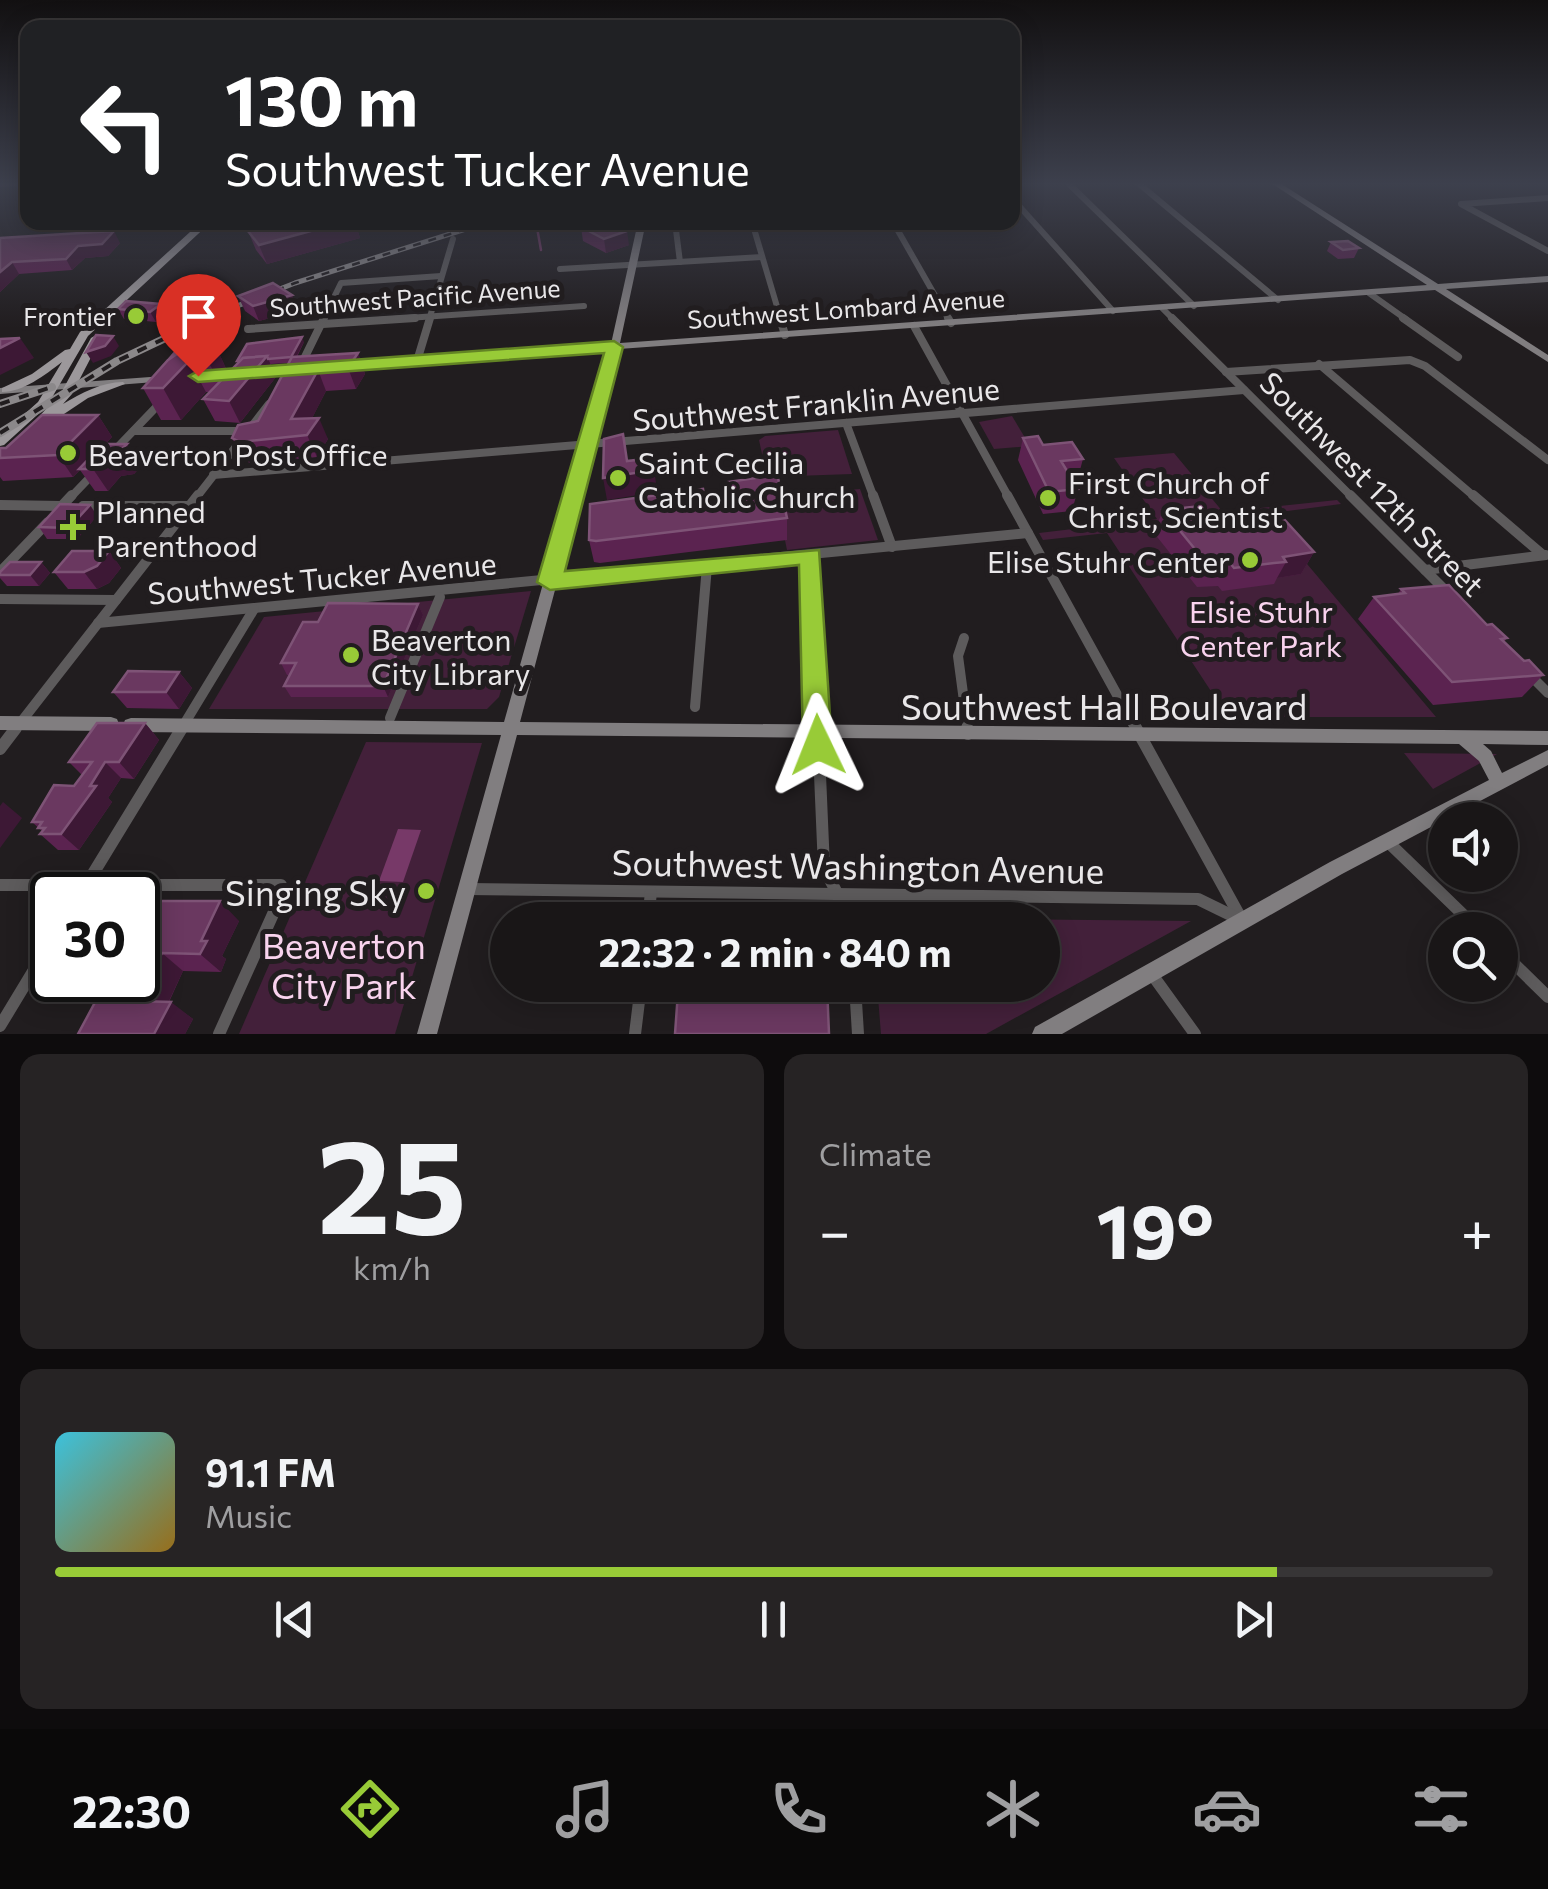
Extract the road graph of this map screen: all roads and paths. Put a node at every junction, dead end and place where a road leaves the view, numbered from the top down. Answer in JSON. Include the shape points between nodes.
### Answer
{"nodes":[{"id":1,"x":197,"y":231,"type":"edge"},
{"id":2,"x":640,"y":231,"type":"edge"},
{"id":3,"x":676,"y":231,"type":"edge"},
{"id":4,"x":755,"y":231,"type":"edge"},
{"id":5,"x":899,"y":231,"type":"edge"},
{"id":6,"x":1041,"y":231,"type":"edge"},
{"id":7,"x":1117,"y":231,"type":"edge"},
{"id":8,"x":1196,"y":231,"type":"edge"},
{"id":9,"x":1350,"y":231,"type":"edge"},
{"id":10,"x":1510,"y":231,"type":"edge"},
{"id":11,"x":452,"y":239,"type":"dead end"},
{"id":12,"x":1548,"y":252,"type":"edge"},
{"id":13,"x":762,"y":257,"type":"junction"},
{"id":14,"x":680,"y":262,"type":"junction"},
{"id":15,"x":634,"y":265,"type":"junction"},
{"id":16,"x":560,"y":269,"type":"dead end"},
{"id":17,"x":442,"y":276,"type":"junction"},
{"id":18,"x":1548,"y":279,"type":"edge"},
{"id":19,"x":1438,"y":288,"type":"junction"},
{"id":20,"x":1368,"y":293,"type":"junction"},
{"id":21,"x":1278,"y":300,"type":"junction"},
{"id":22,"x":584,"y":306,"type":"dead end"},
{"id":23,"x":1194,"y":306,"type":"junction"},
{"id":24,"x":1162,"y":308,"type":"junction"},
{"id":25,"x":1112,"y":312,"type":"junction"},
{"id":26,"x":431,"y":316,"type":"junction"},
{"id":27,"x":950,"y":323,"type":"junction"},
{"id":28,"x":322,"y":324,"type":"junction"},
{"id":29,"x":98,"y":326,"type":"junction"},
{"id":30,"x":914,"y":326,"type":"junction"},
{"id":31,"x":248,"y":328,"type":"dead end"},
{"id":32,"x":785,"y":335,"type":"junction"},
{"id":33,"x":614,"y":347,"type":"junction"},
{"id":34,"x":74,"y":350,"type":"junction"},
{"id":35,"x":1458,"y":357,"type":"dead end"},
{"id":36,"x":1548,"y":359,"type":"edge"},
{"id":37,"x":417,"y":361,"type":"junction"},
{"id":38,"x":1319,"y":364,"type":"junction"},
{"id":39,"x":328,"y":368,"type":"edge"},
{"id":40,"x":296,"y":371,"type":"edge"},
{"id":41,"x":1226,"y":372,"type":"junction"},
{"id":42,"x":183,"y":378,"type":"edge"},
{"id":43,"x":146,"y":380,"type":"junction"},
{"id":44,"x":119,"y":384,"type":"junction"},
{"id":45,"x":71,"y":385,"type":"junction"},
{"id":46,"x":54,"y":387,"type":"junction"},
{"id":47,"x":1244,"y":390,"type":"junction"},
{"id":48,"x":3,"y":391,"type":"edge"},
{"id":49,"x":278,"y":393,"type":"edge"},
{"id":50,"x":168,"y":395,"type":"edge"},
{"id":51,"x":963,"y":414,"type":"junction"},
{"id":52,"x":40,"y":423,"type":"junction"},
{"id":53,"x":846,"y":423,"type":"junction"},
{"id":54,"x":134,"y":431,"type":"junction"},
{"id":55,"x":247,"y":432,"type":"junction"},
{"id":56,"x":0,"y":442,"type":"edge"},
{"id":57,"x":586,"y":445,"type":"junction"},
{"id":58,"x":0,"y":455,"type":"edge"},
{"id":59,"x":109,"y":457,"type":"edge"},
{"id":60,"x":1548,"y":460,"type":"edge"},
{"id":61,"x":96,"y":470,"type":"edge"},
{"id":62,"x":213,"y":476,"type":"junction"},
{"id":63,"x":0,"y":505,"type":"edge"},
{"id":64,"x":63,"y":506,"type":"junction"},
{"id":65,"x":189,"y":506,"type":"junction"},
{"id":66,"x":1028,"y":533,"type":"junction"},
{"id":67,"x":892,"y":548,"type":"junction"},
{"id":68,"x":1546,"y":555,"type":"edge"},
{"id":69,"x":811,"y":556,"type":"junction"},
{"id":70,"x":707,"y":566,"type":"junction"},
{"id":71,"x":1425,"y":570,"type":"junction"},
{"id":72,"x":0,"y":572,"type":"edge"},
{"id":73,"x":550,"y":582,"type":"junction"},
{"id":74,"x":1451,"y":596,"type":"edge"},
{"id":75,"x":440,"y":597,"type":"dead end"},
{"id":76,"x":0,"y":600,"type":"edge"},
{"id":77,"x":116,"y":600,"type":"junction"},
{"id":78,"x":254,"y":609,"type":"junction"},
{"id":79,"x":98,"y":622,"type":"junction"},
{"id":80,"x":964,"y":638,"type":"dead end"},
{"id":81,"x":1525,"y":670,"type":"edge"},
{"id":82,"x":1548,"y":693,"type":"edge"},
{"id":83,"x":695,"y":706,"type":"dead end"},
{"id":84,"x":390,"y":718,"type":"dead end"},
{"id":85,"x":0,"y":723,"type":"edge"},
{"id":86,"x":20,"y":723,"type":"junction"},
{"id":87,"x":184,"y":725,"type":"junction"},
{"id":88,"x":510,"y":730,"type":"junction"},
{"id":89,"x":817,"y":733,"type":"junction"},
{"id":90,"x":968,"y":734,"type":"junction"},
{"id":91,"x":1141,"y":735,"type":"junction"},
{"id":92,"x":1460,"y":737,"type":"junction"},
{"id":93,"x":1548,"y":738,"type":"edge"},
{"id":94,"x":0,"y":749,"type":"edge"},
{"id":95,"x":1548,"y":757,"type":"edge"},
{"id":96,"x":1498,"y":781,"type":"junction"},
{"id":97,"x":1387,"y":841,"type":"junction"},
{"id":98,"x":94,"y":872,"type":"edge"},
{"id":99,"x":276,"y":882,"type":"joint"},
{"id":100,"x":0,"y":885,"type":"edge"},
{"id":101,"x":30,"y":887,"type":"edge"},
{"id":102,"x":160,"y":887,"type":"edge"},
{"id":103,"x":466,"y":889,"type":"junction"},
{"id":104,"x":651,"y":892,"type":"junction"},
{"id":105,"x":838,"y":894,"type":"junction"},
{"id":106,"x":650,"y":902,"type":"edge"},
{"id":107,"x":842,"y":902,"type":"edge"},
{"id":108,"x":1460,"y":912,"type":"edge"},
{"id":109,"x":1244,"y":922,"type":"junction"},
{"id":110,"x":1518,"y":968,"type":"edge"},
{"id":111,"x":1151,"y":973,"type":"junction"},
{"id":112,"x":30,"y":976,"type":"edge"},
{"id":113,"x":1548,"y":997,"type":"edge"},
{"id":114,"x":639,"y":1002,"type":"edge"},
{"id":115,"x":856,"y":1002,"type":"edge"},
{"id":116,"x":0,"y":1026,"type":"edge"},
{"id":117,"x":219,"y":1034,"type":"edge"},
{"id":118,"x":427,"y":1034,"type":"edge"},
{"id":119,"x":635,"y":1034,"type":"edge"},
{"id":120,"x":858,"y":1034,"type":"edge"},
{"id":121,"x":1042,"y":1034,"type":"edge"},
{"id":122,"x":1196,"y":1034,"type":"edge"}],
"edges":[{"from":1,"to":29,"type":"main road"},
{"from":2,"to":15,"type":"street"},
{"from":3,"to":14,"type":"street"},
{"from":4,"to":13,"type":"street"},
{"from":5,"to":27,"type":"street"},
{"from":6,"to":25,"type":"street"},
{"from":7,"to":23,"type":"street"},
{"from":8,"to":21,"type":"street"},
{"from":9,"to":19,"type":"street"},
{"from":10,"to":12,"type":"street"},
{"from":11,"to":17,"type":"street"},
{"from":13,"to":14,"type":"street"},
{"from":13,"to":32,"type":"street"},
{"from":14,"to":15,"type":"street"},
{"from":15,"to":16,"type":"street"},
{"from":15,"to":33,"type":"street"},
{"from":17,"to":26,"type":"street"},
{"from":17,"to":28,"type":"street","via":[[341,283]]},
{"from":18,"to":19,"type":"street","name":"Southwest Lombard Avenue"},
{"from":19,"to":20,"type":"street","name":"Southwest Lombard Avenue"},
{"from":19,"to":36,"type":"street"},
{"from":20,"to":21,"type":"street","name":"Southwest Lombard Avenue"},
{"from":20,"to":35,"type":"street"},
{"from":21,"to":23,"type":"street","name":"Southwest Lombard Avenue"},
{"from":22,"to":26,"type":"street","name":"Southwest Pacific Avenue"},
{"from":23,"to":24,"type":"street","name":"Southwest Lombard Avenue"},
{"from":24,"to":25,"type":"street","name":"Southwest Lombard Avenue"},
{"from":24,"to":41,"type":"street","name":"Southwest 12th Street"},
{"from":25,"to":27,"type":"street","name":"Southwest Lombard Avenue"},
{"from":26,"to":28,"type":"street","name":"Southwest Pacific Avenue"},
{"from":26,"to":37,"type":"street"},
{"from":27,"to":30,"type":"street","name":"Southwest Lombard Avenue"},
{"from":28,"to":31,"type":"street","name":"Southwest Pacific Avenue"},
{"from":28,"to":40,"type":"street"},
{"from":29,"to":34,"type":"main road"},
{"from":29,"to":45,"type":"main road"},
{"from":30,"to":32,"type":"street","name":"Southwest Lombard Avenue"},
{"from":30,"to":51,"type":"street"},
{"from":32,"to":33,"type":"street","name":"Southwest Lombard Avenue"},
{"from":33,"to":37,"type":"street","name":"Southwest Lombard Avenue"},
{"from":33,"to":57,"type":"street"},
{"from":34,"to":46,"type":"main road"},
{"from":34,"to":48,"type":"main road"},
{"from":37,"to":39,"type":"street","name":"Southwest Lombard Avenue"},
{"from":38,"to":41,"type":"street"},
{"from":38,"to":60,"type":"street","via":[[1410,360]]},
{"from":38,"to":68,"type":"street"},
{"from":41,"to":47,"type":"street","name":"Southwest 12th Street"},
{"from":42,"to":43,"type":"street"},
{"from":43,"to":44,"type":"street"},
{"from":43,"to":45,"type":"street"},
{"from":44,"to":45,"type":"street"},
{"from":44,"to":52,"type":"main road"},
{"from":45,"to":46,"type":"street"},
{"from":45,"to":52,"type":"main road"},
{"from":46,"to":48,"type":"street"},
{"from":46,"to":56,"type":"main road","via":[[35,414]]},
{"from":47,"to":51,"type":"street","name":"Southwest Franklin Avenue"},
{"from":47,"to":71,"type":"street","name":"Southwest 12th Street"},
{"from":49,"to":55,"type":"street"},
{"from":50,"to":54,"type":"street"},
{"from":51,"to":53,"type":"street","name":"Southwest Franklin Avenue"},
{"from":51,"to":66,"type":"street"},
{"from":52,"to":58,"type":"main road"},
{"from":53,"to":57,"type":"street","name":"Southwest Franklin Avenue"},
{"from":53,"to":67,"type":"street"},
{"from":54,"to":55,"type":"street"},
{"from":54,"to":59,"type":"street"},
{"from":55,"to":62,"type":"street"},
{"from":57,"to":62,"type":"street","name":"Southwest Franklin Avenue"},
{"from":57,"to":73,"type":"street"},
{"from":61,"to":64,"type":"street"},
{"from":62,"to":65,"type":"street"},
{"from":63,"to":64,"type":"street"},
{"from":64,"to":65,"type":"street"},
{"from":64,"to":72,"type":"street"},
{"from":65,"to":77,"type":"street"},
{"from":66,"to":67,"type":"street","name":"Southwest Tucker Avenue"},
{"from":66,"to":91,"type":"street"},
{"from":67,"to":69,"type":"street","name":"Southwest Tucker Avenue"},
{"from":68,"to":71,"type":"street"},
{"from":69,"to":70,"type":"street","name":"Southwest Tucker Avenue"},
{"from":69,"to":89,"type":"street"},
{"from":70,"to":73,"type":"street","name":"Southwest Tucker Avenue"},
{"from":70,"to":83,"type":"street"},
{"from":71,"to":74,"type":"street","name":"Southwest 12th Street"},
{"from":73,"to":78,"type":"street","name":"Southwest Tucker Avenue"},
{"from":73,"to":88,"type":"street"},
{"from":75,"to":84,"type":"street"},
{"from":76,"to":77,"type":"street","name":"Southwest Tucker Avenue"},
{"from":77,"to":79,"type":"street"},
{"from":78,"to":79,"type":"street","name":"Southwest Tucker Avenue"},
{"from":78,"to":87,"type":"street"},
{"from":79,"to":86,"type":"street"},
{"from":80,"to":90,"type":"street","via":[[958,656]]},
{"from":81,"to":82,"type":"street"},
{"from":85,"to":86,"type":"street","name":"Southwest Hall Boulevard"},
{"from":86,"to":87,"type":"street","name":"Southwest Hall Boulevard"},
{"from":86,"to":94,"type":"street"},
{"from":87,"to":88,"type":"street","name":"Southwest Hall Boulevard"},
{"from":87,"to":98,"type":"street"},
{"from":88,"to":89,"type":"street","name":"Southwest Hall Boulevard"},
{"from":88,"to":103,"type":"street"},
{"from":89,"to":90,"type":"street","name":"Southwest Hall Boulevard"},
{"from":89,"to":105,"type":"street","via":[[824,868]]},
{"from":90,"to":91,"type":"street","name":"Southwest Hall Boulevard"},
{"from":91,"to":92,"type":"street","name":"Southwest Hall Boulevard"},
{"from":91,"to":109,"type":"street"},
{"from":92,"to":93,"type":"street","name":"Southwest Hall Boulevard"},
{"from":92,"to":96,"type":"street","via":[[1485,756]]},
{"from":95,"to":96,"type":"street"},
{"from":96,"to":97,"type":"street"},
{"from":97,"to":108,"type":"street"},
{"from":97,"to":109,"type":"street"},
{"from":99,"to":102,"type":"street"},
{"from":99,"to":117,"type":"street","via":[[282,890],[278,903]]},
{"from":100,"to":101,"type":"street"},
{"from":103,"to":104,"type":"street","name":"Southwest Washington Avenue"},
{"from":103,"to":118,"type":"street"},
{"from":104,"to":105,"type":"street","name":"Southwest Washington Avenue"},
{"from":104,"to":106,"type":"street"},
{"from":105,"to":107,"type":"street"},
{"from":105,"to":109,"type":"street","name":"Southwest Washington Avenue","via":[[1198,899]]},
{"from":109,"to":111,"type":"street"},
{"from":110,"to":113,"type":"street"},
{"from":111,"to":121,"type":"street"},
{"from":111,"to":122,"type":"street"},
{"from":112,"to":116,"type":"street"},
{"from":114,"to":119,"type":"street"},
{"from":115,"to":120,"type":"street"}]}
